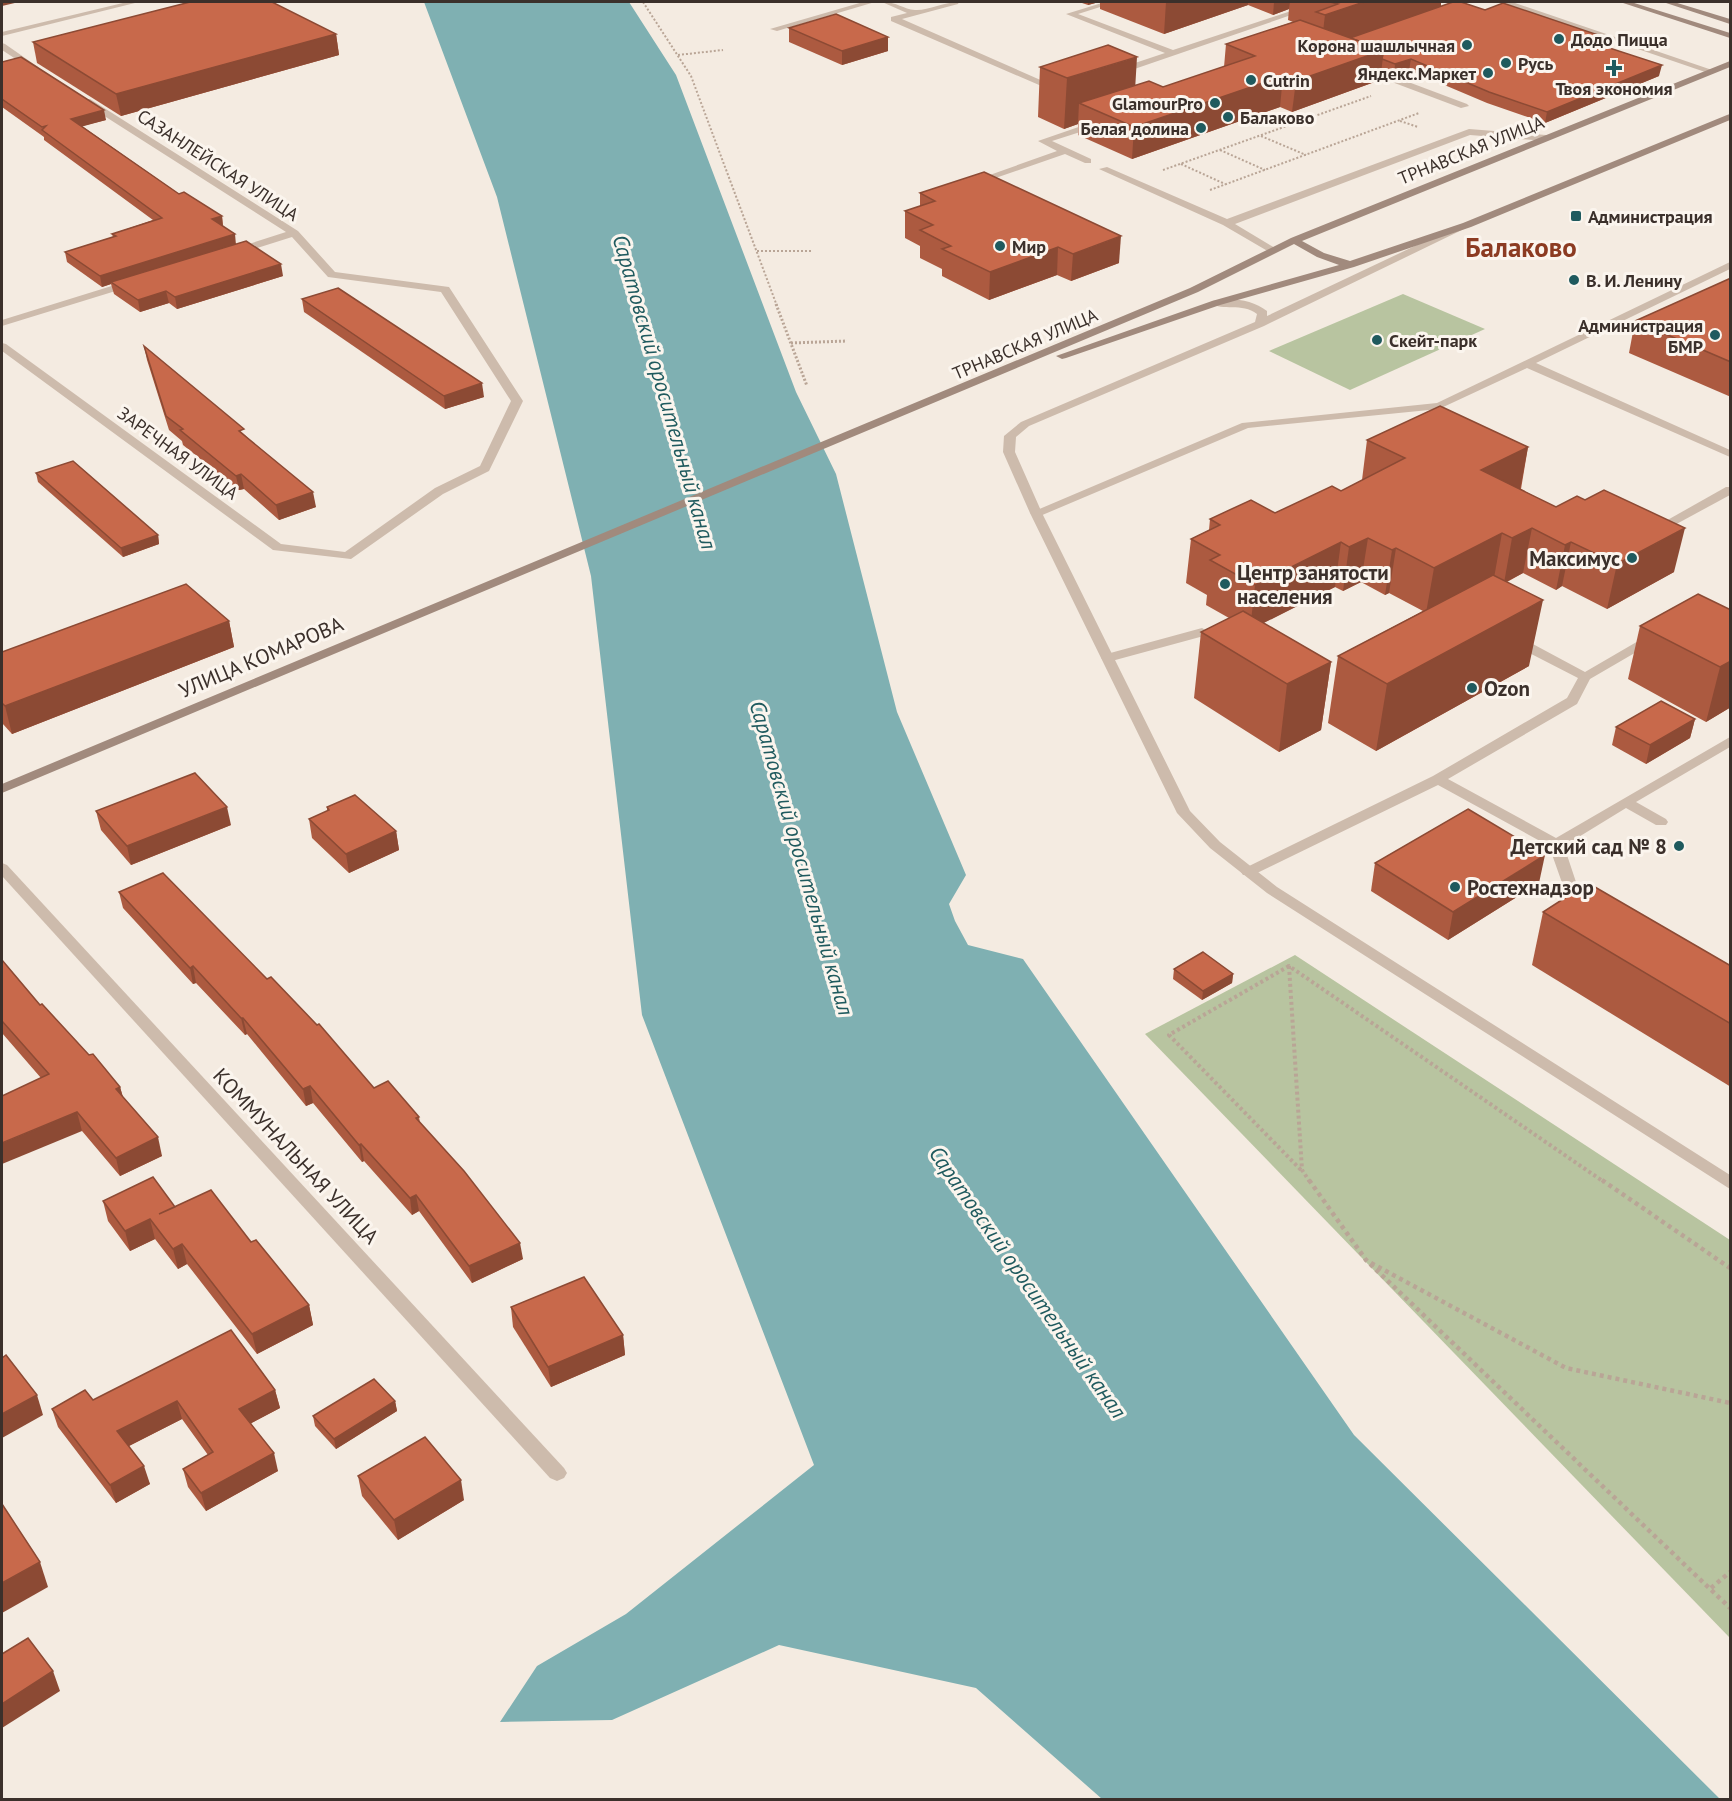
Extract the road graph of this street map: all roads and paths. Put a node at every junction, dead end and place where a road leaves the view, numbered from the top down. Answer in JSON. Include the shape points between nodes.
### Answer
{"nodes":[{"id":1,"x":135,"y":2,"type":"edge"},
{"id":2,"x":643,"y":2,"type":"edge"},
{"id":3,"x":871,"y":2,"type":"edge"},
{"id":4,"x":886,"y":2,"type":"edge"},
{"id":5,"x":955,"y":2,"type":"edge"},
{"id":6,"x":1112,"y":2,"type":"edge"},
{"id":7,"x":1325,"y":2,"type":"edge"},
{"id":8,"x":1505,"y":2,"type":"edge"},
{"id":9,"x":1624,"y":2,"type":"edge"},
{"id":10,"x":1667,"y":2,"type":"edge"},
{"id":11,"x":915,"y":13,"type":"junction"},
{"id":12,"x":1731,"y":22,"type":"edge"},
{"id":13,"x":1250,"y":27,"type":"junction"},
{"id":14,"x":774,"y":29,"type":"dead end"},
{"id":15,"x":2,"y":34,"type":"edge"},
{"id":16,"x":1271,"y":34,"type":"edge"},
{"id":17,"x":1731,"y":36,"type":"edge"},
{"id":18,"x":2,"y":46,"type":"edge"},
{"id":19,"x":723,"y":50,"type":"dead end"},
{"id":20,"x":1173,"y":53,"type":"junction"},
{"id":21,"x":678,"y":55,"type":"junction"},
{"id":22,"x":1353,"y":64,"type":"edge"},
{"id":23,"x":1731,"y":64,"type":"edge"},
{"id":24,"x":1712,"y":71,"type":"junction"},
{"id":25,"x":42,"y":72,"type":"edge"},
{"id":26,"x":1115,"y":81,"type":"edge"},
{"id":27,"x":1405,"y":84,"type":"junction"},
{"id":28,"x":1072,"y":87,"type":"edge"},
{"id":29,"x":82,"y":98,"type":"edge"},
{"id":30,"x":1452,"y":101,"type":"junction"},
{"id":31,"x":1464,"y":106,"type":"dead end"},
{"id":32,"x":1731,"y":117,"type":"edge"},
{"id":33,"x":1109,"y":120,"type":"edge"},
{"id":34,"x":1399,"y":120,"type":"junction"},
{"id":35,"x":1424,"y":130,"type":"dead end"},
{"id":36,"x":1260,"y":135,"type":"junction"},
{"id":37,"x":1546,"y":138,"type":"junction"},
{"id":38,"x":1220,"y":150,"type":"junction"},
{"id":39,"x":1066,"y":151,"type":"junction"},
{"id":40,"x":1306,"y":154,"type":"junction"},
{"id":41,"x":1088,"y":161,"type":"dead end"},
{"id":42,"x":1180,"y":164,"type":"junction"},
{"id":43,"x":1104,"y":169,"type":"dead end"},
{"id":44,"x":1265,"y":170,"type":"junction"},
{"id":45,"x":1132,"y":181,"type":"junction"},
{"id":46,"x":1225,"y":184,"type":"junction"},
{"id":47,"x":966,"y":186,"type":"edge"},
{"id":48,"x":1178,"y":202,"type":"junction"},
{"id":49,"x":1227,"y":224,"type":"junction"},
{"id":50,"x":1467,"y":225,"type":"junction"},
{"id":51,"x":294,"y":233,"type":"junction"},
{"id":52,"x":1295,"y":240,"type":"junction"},
{"id":53,"x":811,"y":250,"type":"dead end"},
{"id":54,"x":1271,"y":250,"type":"junction"},
{"id":55,"x":757,"y":251,"type":"junction"},
{"id":56,"x":226,"y":254,"type":"edge"},
{"id":57,"x":1350,"y":265,"type":"junction"},
{"id":58,"x":1731,"y":265,"type":"edge"},
{"id":59,"x":148,"y":278,"type":"edge"},
{"id":60,"x":1216,"y":303,"type":"junction"},
{"id":61,"x":2,"y":323,"type":"edge"},
{"id":62,"x":1260,"y":324,"type":"junction"},
{"id":63,"x":847,"y":341,"type":"dead end"},
{"id":64,"x":792,"y":343,"type":"junction"},
{"id":65,"x":2,"y":346,"type":"edge"},
{"id":66,"x":1528,"y":364,"type":"junction"},
{"id":67,"x":807,"y":386,"type":"dead end"},
{"id":68,"x":940,"y":398,"type":"junction"},
{"id":69,"x":1731,"y":454,"type":"edge"},
{"id":70,"x":1731,"y":490,"type":"edge"},
{"id":71,"x":1036,"y":513,"type":"junction"},
{"id":72,"x":1650,"y":533,"type":"edge"},
{"id":73,"x":347,"y":556,"type":"joint"},
{"id":74,"x":1659,"y":632,"type":"edge"},
{"id":75,"x":1502,"y":633,"type":"edge"},
{"id":76,"x":1232,"y":650,"type":"edge"},
{"id":77,"x":1108,"y":658,"type":"junction"},
{"id":78,"x":1586,"y":677,"type":"junction"},
{"id":79,"x":1731,"y":741,"type":"edge"},
{"id":80,"x":1438,"y":779,"type":"junction"},
{"id":81,"x":2,"y":789,"type":"edge"},
{"id":82,"x":1626,"y":802,"type":"junction"},
{"id":83,"x":1661,"y":822,"type":"dead end"},
{"id":84,"x":1556,"y":844,"type":"junction"},
{"id":85,"x":2,"y":868,"type":"edge"},
{"id":86,"x":1248,"y":872,"type":"junction"},
{"id":87,"x":1601,"y":908,"type":"edge"},
{"id":88,"x":1289,"y":966,"type":"junction"},
{"id":89,"x":1302,"y":1170,"type":"junction"},
{"id":90,"x":1731,"y":1183,"type":"edge"},
{"id":91,"x":1366,"y":1260,"type":"junction"},
{"id":92,"x":1731,"y":1268,"type":"edge"},
{"id":93,"x":1731,"y":1403,"type":"edge"},
{"id":94,"x":557,"y":1473,"type":"dead end"},
{"id":95,"x":1731,"y":1572,"type":"edge"},
{"id":96,"x":1711,"y":1588,"type":"junction"},
{"id":97,"x":1731,"y":1608,"type":"edge"}],
"edges":[{"from":1,"to":15,"type":"street"},
{"from":2,"to":21,"type":"path"},
{"from":3,"to":14,"type":"street"},
{"from":4,"to":11,"type":"street"},
{"from":5,"to":11,"type":"street"},
{"from":6,"to":20,"type":"street","via":[[1070,14]]},
{"from":7,"to":13,"type":"street"},
{"from":8,"to":24,"type":"street"},
{"from":9,"to":17,"type":"main road"},
{"from":10,"to":12,"type":"main road"},
{"from":11,"to":28,"type":"street","via":[[894,19],[1060,91]]},
{"from":13,"to":16,"type":"street"},
{"from":13,"to":20,"type":"street"},
{"from":18,"to":25,"type":"street"},
{"from":19,"to":21,"type":"path"},
{"from":20,"to":26,"type":"street","via":[[1105,76]]},
{"from":21,"to":55,"type":"path","via":[[691,75]]},
{"from":22,"to":27,"type":"street"},
{"from":23,"to":24,"type":"main road","name":"ТРНАВСКАЯ УЛИЦА"},
{"from":24,"to":37,"type":"main road","name":"ТРНАВСКАЯ УЛИЦА"},
{"from":27,"to":30,"type":"street"},
{"from":27,"to":36,"type":"path"},
{"from":29,"to":51,"type":"street","name":"САЗАНЛЕЙСКАЯ УЛИЦА"},
{"from":30,"to":31,"type":"street"},
{"from":30,"to":34,"type":"path"},
{"from":32,"to":50,"type":"main road","name":"ТРНАВСКАЯ УЛИЦА"},
{"from":33,"to":39,"type":"street","via":[[1043,141]]},
{"from":34,"to":35,"type":"path"},
{"from":34,"to":40,"type":"path"},
{"from":36,"to":38,"type":"path"},
{"from":36,"to":40,"type":"path"},
{"from":37,"to":49,"type":"street","via":[[1469,132]]},
{"from":37,"to":52,"type":"main road","name":"ТРНАВСКАЯ УЛИЦА"},
{"from":38,"to":42,"type":"path"},
{"from":38,"to":44,"type":"path"},
{"from":39,"to":41,"type":"street"},
{"from":39,"to":47,"type":"street"},
{"from":40,"to":44,"type":"path"},
{"from":42,"to":45,"type":"path"},
{"from":42,"to":46,"type":"path"},
{"from":43,"to":45,"type":"street"},
{"from":44,"to":46,"type":"path"},
{"from":45,"to":48,"type":"street"},
{"from":46,"to":48,"type":"path"},
{"from":48,"to":49,"type":"street"},
{"from":49,"to":54,"type":"street"},
{"from":50,"to":57,"type":"main road","name":"ТРНАВСКАЯ УЛИЦА"},
{"from":50,"to":62,"type":"street"},
{"from":51,"to":56,"type":"street"},
{"from":51,"to":73,"type":"street","name":"САЗАНЛЕЙСКАЯ УЛИЦА","via":[[332,274],[446,289],[517,401],[484,468],[439,491]]},
{"from":52,"to":54,"type":"main road","name":"ТРНАВСКАЯ УЛИЦА"},
{"from":52,"to":57,"type":"main road","via":[[1308,250]]},
{"from":53,"to":55,"type":"path"},
{"from":54,"to":68,"type":"main road","name":"ТРНАВСКАЯ УЛИЦА","via":[[1194,290]]},
{"from":55,"to":64,"type":"path"},
{"from":57,"to":60,"type":"main road","name":"ТРНАВСКАЯ УЛИЦА"},
{"from":58,"to":66,"type":"street"},
{"from":59,"to":61,"type":"street"},
{"from":60,"to":62,"type":"street","via":[[1257,307],[1263,314]]},
{"from":60,"to":68,"type":"main road","name":"ТРНАВСКАЯ УЛИЦА"},
{"from":62,"to":71,"type":"street","via":[[1025,424],[1010,436],[1009,452]]},
{"from":63,"to":64,"type":"path"},
{"from":64,"to":67,"type":"path"},
{"from":65,"to":73,"type":"street","name":"ЗАРЕЧНАЯ УЛИЦА","via":[[277,547]]},
{"from":66,"to":69,"type":"street"},
{"from":66,"to":71,"type":"street","via":[[1439,406],[1246,425]]},
{"from":68,"to":81,"type":"main road","name":"УЛИЦА КОМАРОВА"},
{"from":70,"to":72,"type":"street"},
{"from":71,"to":77,"type":"street"},
{"from":74,"to":78,"type":"street"},
{"from":75,"to":78,"type":"street"},
{"from":76,"to":77,"type":"street","via":[[1202,632]]},
{"from":77,"to":86,"type":"street","via":[[1184,813]]},
{"from":78,"to":80,"type":"street","via":[[1572,701]]},
{"from":79,"to":82,"type":"street"},
{"from":80,"to":84,"type":"street"},
{"from":80,"to":86,"type":"street"},
{"from":82,"to":83,"type":"street"},
{"from":82,"to":84,"type":"street"},
{"from":84,"to":87,"type":"street","via":[[1571,891]]},
{"from":85,"to":94,"type":"street","name":"КОММУНАЛЬНАЯ УЛИЦА"},
{"from":86,"to":90,"type":"street"},
{"from":88,"to":89,"type":"path"},
{"from":88,"to":89,"type":"path","via":[[1169,1035]]},
{"from":88,"to":92,"type":"path"},
{"from":89,"to":91,"type":"path"},
{"from":91,"to":93,"type":"path","via":[[1566,1368]]},
{"from":91,"to":96,"type":"path"},
{"from":95,"to":96,"type":"path"},
{"from":96,"to":97,"type":"path"}]}
